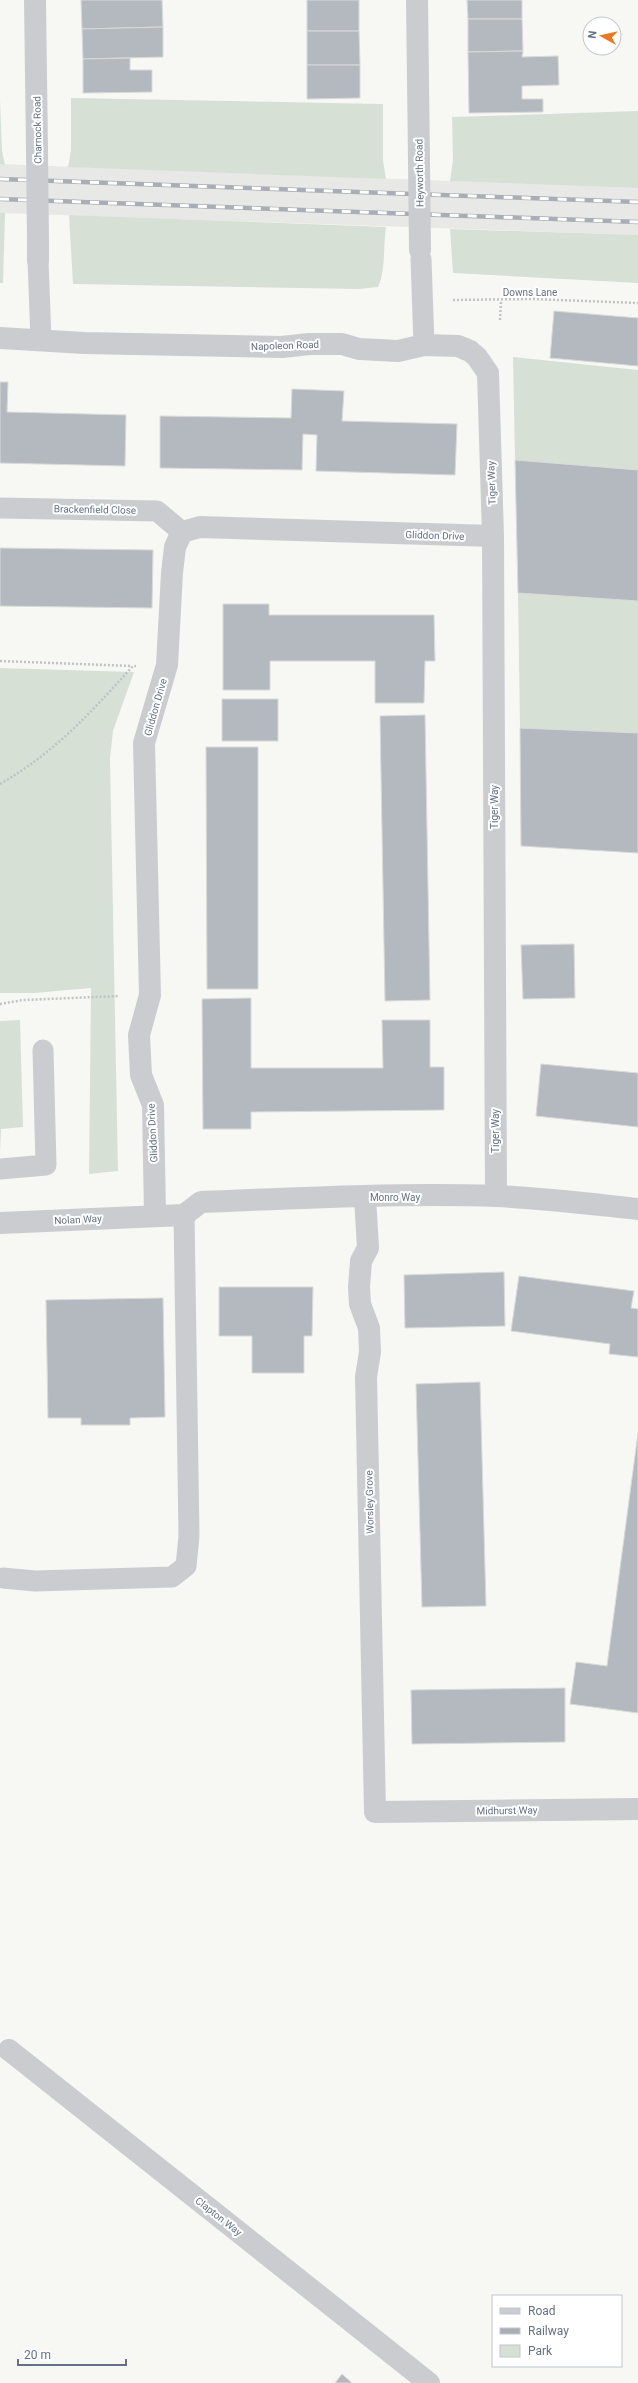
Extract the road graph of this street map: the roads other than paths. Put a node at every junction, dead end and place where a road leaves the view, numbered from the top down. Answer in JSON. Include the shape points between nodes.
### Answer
{"nodes":[{"id":1,"x":35,"y":0,"type":"edge"},
{"id":2,"x":417,"y":0,"type":"edge"},
{"id":3,"x":38,"y":251,"type":"joint"},
{"id":4,"x":420,"y":255,"type":"joint"},
{"id":5,"x":0,"y":338,"type":"edge"},
{"id":6,"x":41,"y":340,"type":"junction"},
{"id":7,"x":424,"y":345,"type":"junction"},
{"id":8,"x":490,"y":418,"type":"joint"},
{"id":9,"x":0,"y":508,"type":"edge"},
{"id":10,"x":182,"y":532,"type":"junction"},
{"id":11,"x":493,"y":536,"type":"junction"},
{"id":12,"x":43,"y":1050,"type":"dead end"},
{"id":13,"x":0,"y":1169,"type":"edge"},
{"id":14,"x":496,"y":1196,"type":"junction"},
{"id":15,"x":365,"y":1197,"type":"junction"},
{"id":16,"x":638,"y":1210,"type":"edge"},
{"id":17,"x":155,"y":1215,"type":"junction"},
{"id":18,"x":184,"y":1215,"type":"junction"},
{"id":19,"x":0,"y":1223,"type":"edge"},
{"id":20,"x":3,"y":1578,"type":"dead end"},
{"id":21,"x":638,"y":1809,"type":"edge"},
{"id":22,"x":375,"y":1812,"type":"joint"},
{"id":23,"x":9,"y":2050,"type":"dead end"},
{"id":24,"x":429,"y":2383,"type":"edge"}],
"edges":[{"from":1,"to":3,"type":"street","name":"Charnock Road","bridge":true},
{"from":2,"to":4,"type":"street","name":"Heyworth Road","bridge":true},
{"from":3,"to":6,"type":"lane"},
{"from":4,"to":7,"type":"lane","name":"Heyworth Road"},
{"from":5,"to":6,"type":"street","name":"Napoleon Road"},
{"from":6,"to":7,"type":"street","name":"Napoleon Road","via":[[282,347],[342,344],[359,350],[390,352]]},
{"from":7,"to":8,"type":"street","name":"Napoleon Road","via":[[458,346],[470,351],[484,364],[488,373]]},
{"from":8,"to":11,"type":"street","name":"Tiger Way"},
{"from":9,"to":10,"type":"lane","name":"Brackenfield Close","via":[[157,511]]},
{"from":10,"to":11,"type":"street","name":"Gliddon Drive","via":[[200,527]]},
{"from":10,"to":17,"type":"street","name":"Gliddon Drive","via":[[175,547],[172,573],[167,665],[144,743],[150,995],[139,1035],[141,1075],[153,1105]]},
{"from":11,"to":14,"type":"street","name":"Tiger Way"},
{"from":12,"to":13,"type":"lane","via":[[46,1165]]},
{"from":14,"to":15,"type":"street","name":"Monro Way"},
{"from":14,"to":16,"type":"street","name":"Monro Way","via":[[557,1200]]},
{"from":15,"to":18,"type":"street","name":"Monro Way","via":[[201,1202]]},
{"from":15,"to":22,"type":"street","name":"Worsley Grove","via":[[368,1248],[361,1261],[359,1287],[360,1304],[369,1328],[370,1352],[366,1377]]},
{"from":17,"to":18,"type":"street"},
{"from":17,"to":19,"type":"street","name":"Nolan Way"},
{"from":18,"to":20,"type":"lane","via":[[189,1536],[186,1566],[172,1577],[35,1581]]},
{"from":21,"to":22,"type":"street","name":"Midhurst Way"},
{"from":23,"to":24,"type":"street","name":"Clapton Way"}]}
